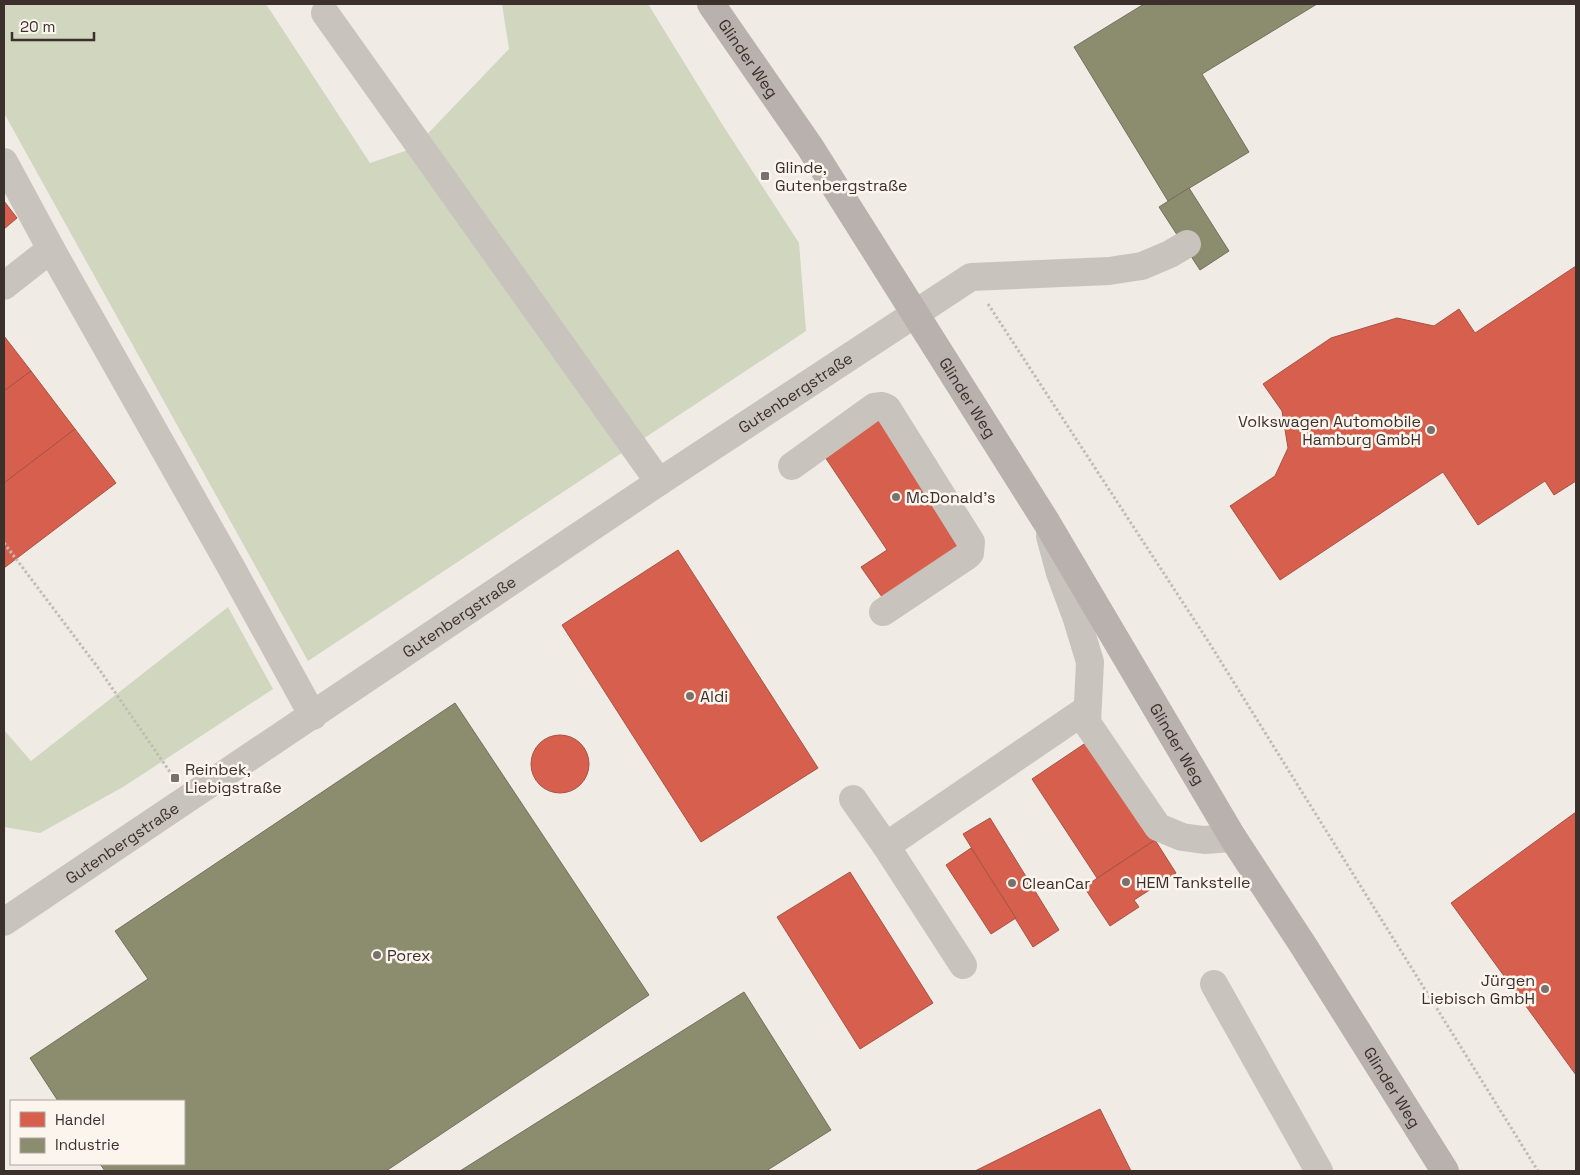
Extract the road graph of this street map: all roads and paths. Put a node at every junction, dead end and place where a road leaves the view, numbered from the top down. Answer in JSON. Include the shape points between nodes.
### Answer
{"nodes":[{"id":1,"x":711,"y":4,"type":"edge"},
{"id":2,"x":325,"y":13,"type":"dead end"},
{"id":3,"x":4,"y":162,"type":"edge"},
{"id":4,"x":1187,"y":244,"type":"dead end"},
{"id":5,"x":50,"y":249,"type":"junction"},
{"id":6,"x":971,"y":277,"type":"junction"},
{"id":7,"x":4,"y":286,"type":"edge"},
{"id":8,"x":915,"y":314,"type":"junction"},
{"id":9,"x":792,"y":466,"type":"dead end"},
{"id":10,"x":659,"y":482,"type":"junction"},
{"id":11,"x":1047,"y":522,"type":"junction"},
{"id":12,"x":4,"y":543,"type":"edge"},
{"id":13,"x":883,"y":612,"type":"dead end"},
{"id":14,"x":1087,"y":709,"type":"junction"},
{"id":15,"x":312,"y":716,"type":"junction"},
{"id":16,"x":188,"y":798,"type":"junction"},
{"id":17,"x":853,"y":799,"type":"dead end"},
{"id":18,"x":1233,"y":838,"type":"junction"},
{"id":19,"x":886,"y":846,"type":"junction"},
{"id":20,"x":7,"y":915,"type":"edge"},
{"id":21,"x":963,"y":965,"type":"dead end"},
{"id":22,"x":1214,"y":984,"type":"dead end"},
{"id":23,"x":1319,"y":1171,"type":"edge"},
{"id":24,"x":1445,"y":1171,"type":"edge"},
{"id":25,"x":1538,"y":1171,"type":"edge"}],
"edges":[{"from":1,"to":8,"type":"main road","name":"Glinder Weg","via":[[810,147]]},
{"from":2,"to":10,"type":"street"},
{"from":3,"to":5,"type":"street"},
{"from":4,"to":6,"type":"street","via":[[1142,266],[1109,271]]},
{"from":5,"to":7,"type":"street"},
{"from":5,"to":15,"type":"street"},
{"from":6,"to":8,"type":"street"},
{"from":6,"to":25,"type":"path","via":[[1208,641]]},
{"from":8,"to":10,"type":"street","name":"Gutenbergstraße"},
{"from":8,"to":11,"type":"main road","name":"Glinder Weg"},
{"from":9,"to":13,"type":"street","via":[[874,408],[882,406],[971,542],[967,556]]},
{"from":10,"to":15,"type":"street","name":"Gutenbergstraße"},
{"from":11,"to":14,"type":"street","via":[[1060,573],[1090,662]]},
{"from":11,"to":18,"type":"main road","name":"Glinder Weg"},
{"from":12,"to":16,"type":"path","via":[[99,669]]},
{"from":14,"to":18,"type":"street","via":[[1087,724],[1158,828],[1182,837],[1204,840]]},
{"from":14,"to":19,"type":"street"},
{"from":15,"to":16,"type":"street","name":"Gutenbergstraße"},
{"from":16,"to":20,"type":"street","name":"Gutenbergstraße"},
{"from":17,"to":19,"type":"street"},
{"from":18,"to":24,"type":"main road","name":"Glinder Weg"},
{"from":19,"to":21,"type":"street"},
{"from":22,"to":23,"type":"street"}]}
